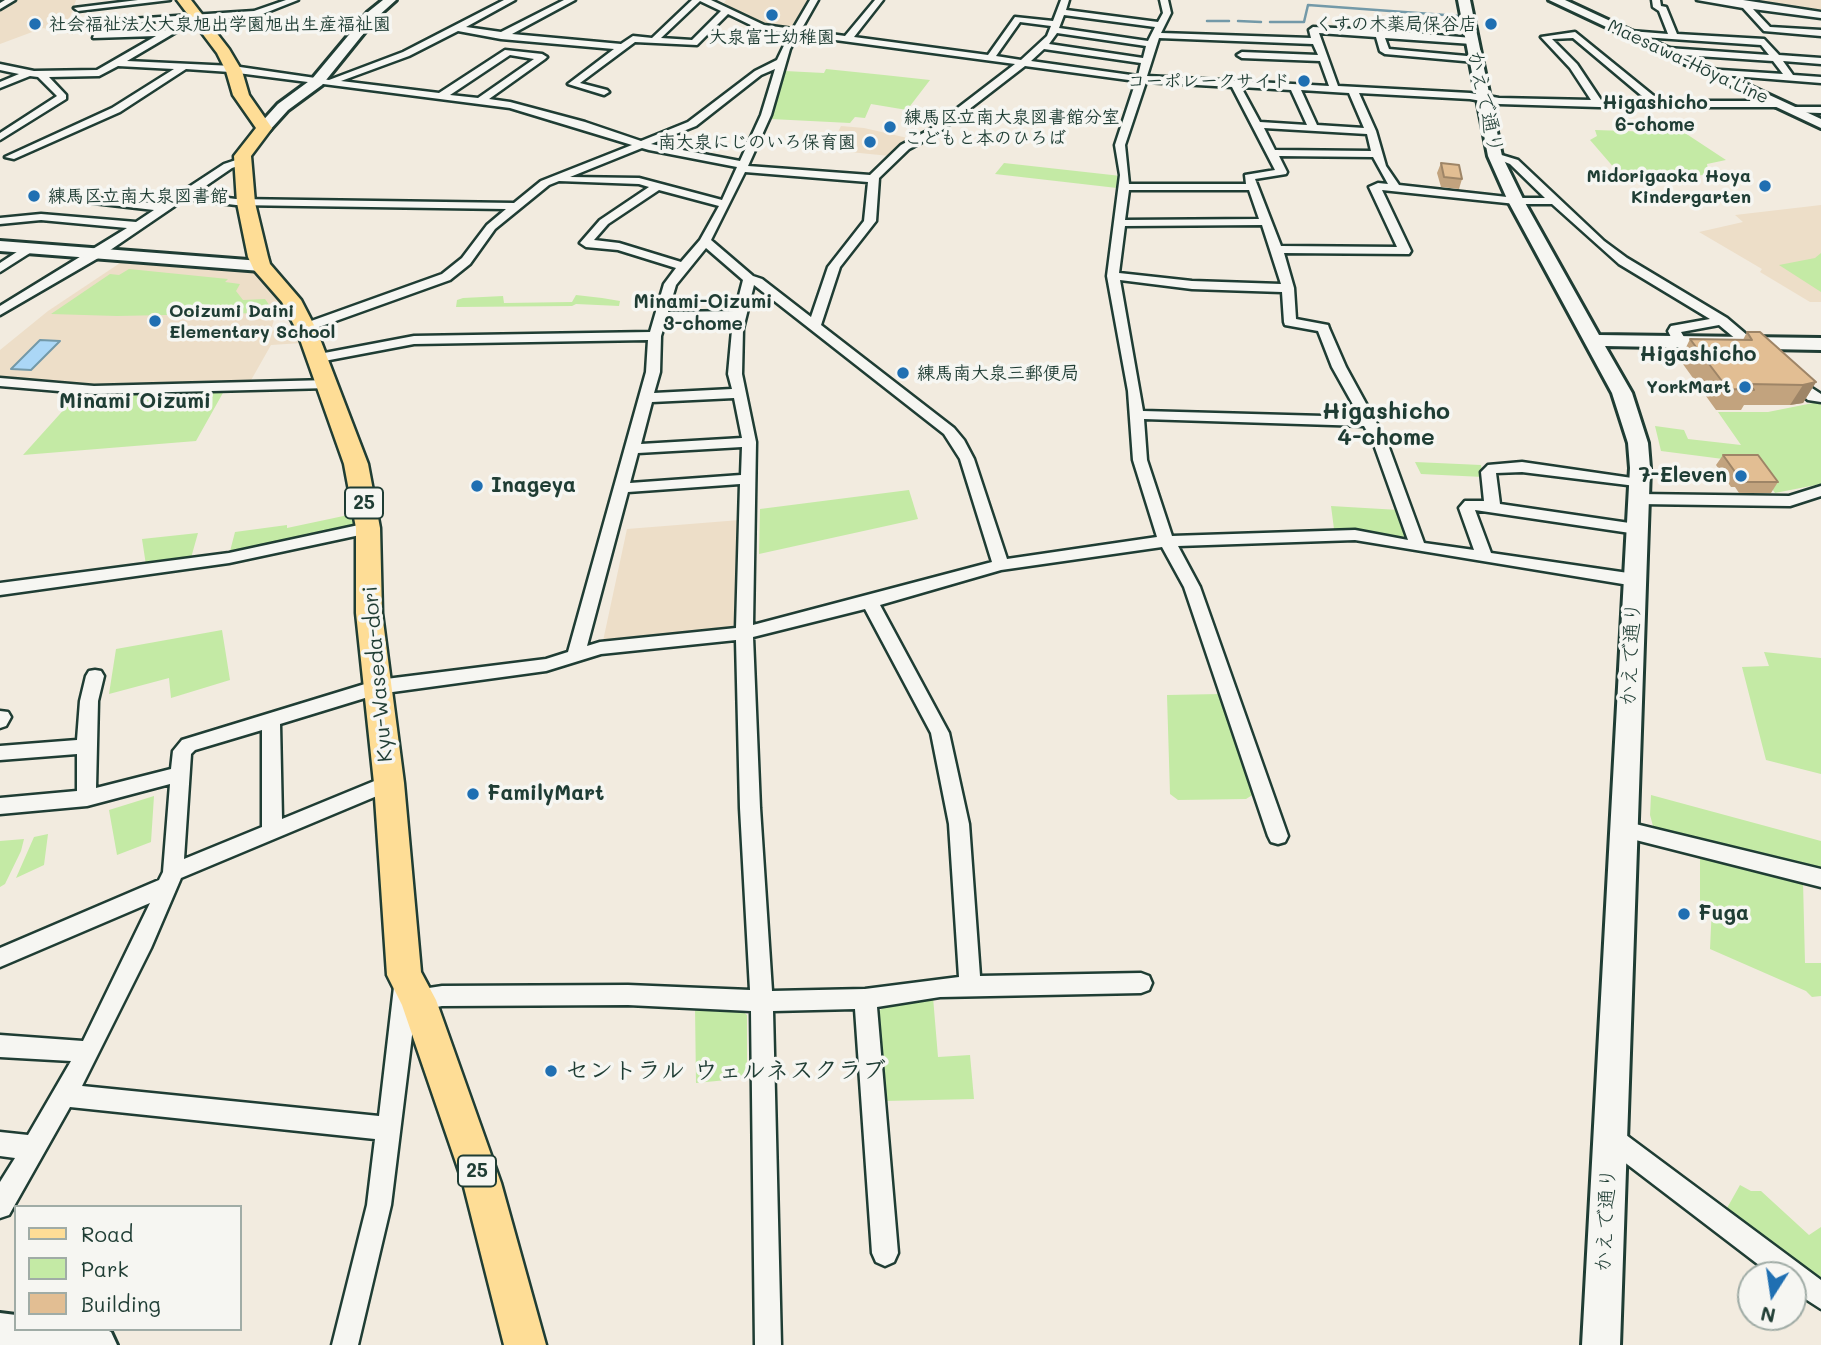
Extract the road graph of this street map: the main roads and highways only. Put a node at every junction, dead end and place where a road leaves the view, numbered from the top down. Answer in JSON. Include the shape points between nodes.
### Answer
{"nodes":[{"id":1,"x":186,"y":1,"type":"edge"},
{"id":2,"x":525,"y":1345,"type":"edge"}],
"edges":[{"from":1,"to":2,"type":"main road","name":"Kyu-Waseda-dori","number":"25","via":[[223,49],[241,95],[264,128],[243,152],[242,161],[261,266],[282,288],[303,323],[356,464],[369,528],[369,613],[409,993],[482,1183]]}]}
